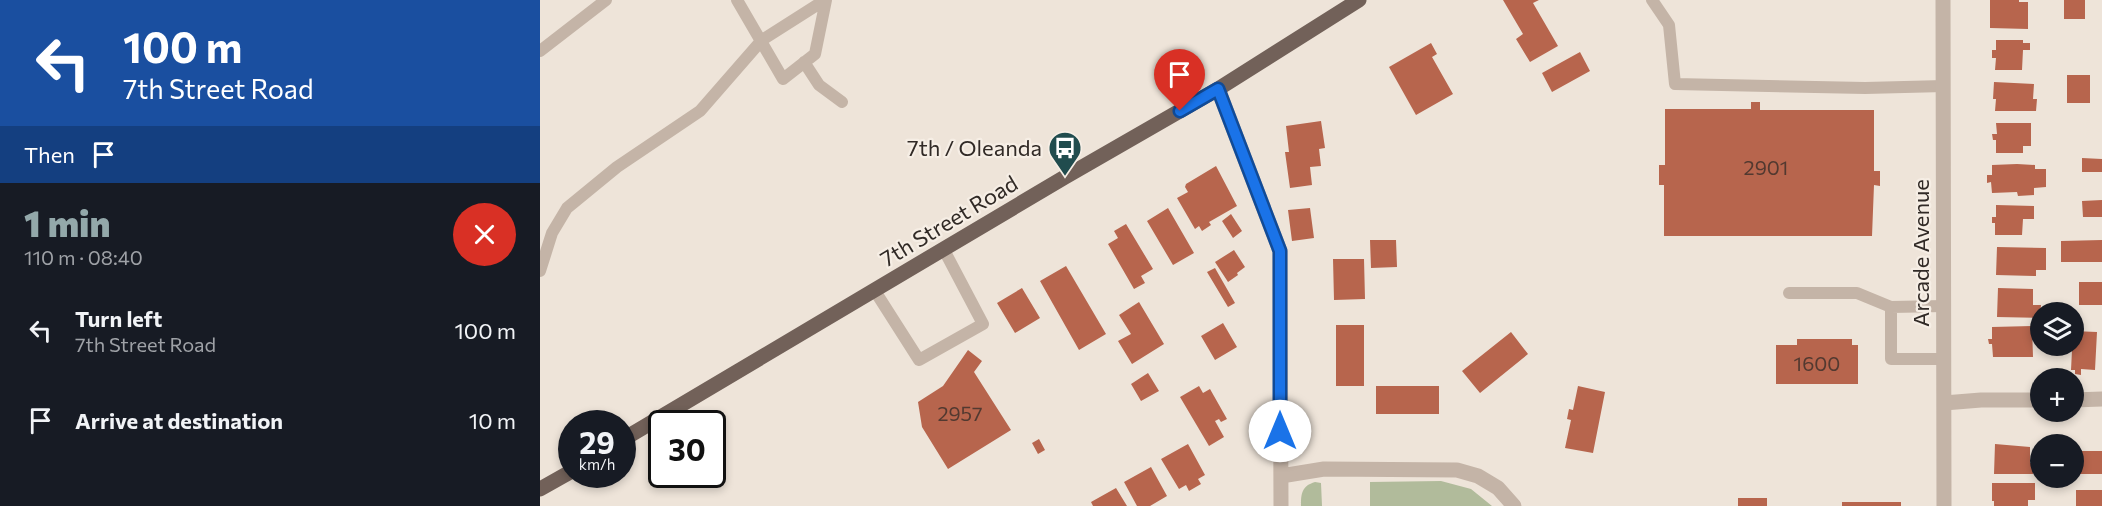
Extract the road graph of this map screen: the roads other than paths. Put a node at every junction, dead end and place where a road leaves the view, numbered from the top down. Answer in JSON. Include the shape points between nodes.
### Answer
{"nodes":[{"id":1,"x":606,"y":0,"type":"edge"},
{"id":2,"x":737,"y":0,"type":"edge"},
{"id":3,"x":826,"y":0,"type":"edge"},
{"id":4,"x":1359,"y":0,"type":"edge"},
{"id":5,"x":1652,"y":0,"type":"edge"},
{"id":6,"x":1943,"y":0,"type":"edge"},
{"id":7,"x":762,"y":40,"type":"junction"},
{"id":8,"x":540,"y":51,"type":"edge"},
{"id":9,"x":810,"y":58,"type":"junction"},
{"id":10,"x":1944,"y":86,"type":"junction"},
{"id":11,"x":1218,"y":89,"type":"junction"},
{"id":12,"x":842,"y":102,"type":"dead end"},
{"id":13,"x":944,"y":250,"type":"junction"},
{"id":14,"x":540,"y":271,"type":"edge"},
{"id":15,"x":875,"y":291,"type":"junction"},
{"id":16,"x":1789,"y":293,"type":"dead end"},
{"id":17,"x":1944,"y":306,"type":"junction"},
{"id":18,"x":1891,"y":307,"type":"junction"},
{"id":19,"x":1944,"y":359,"type":"junction"},
{"id":20,"x":2102,"y":399,"type":"edge"},
{"id":21,"x":2030,"y":400,"type":"edge"},
{"id":22,"x":2084,"y":400,"type":"edge"},
{"id":23,"x":1944,"y":403,"type":"junction"},
{"id":24,"x":636,"y":432,"type":"edge"},
{"id":25,"x":1281,"y":476,"type":"junction"},
{"id":26,"x":558,"y":479,"type":"edge"},
{"id":27,"x":540,"y":489,"type":"edge"},
{"id":28,"x":1281,"y":506,"type":"edge"},
{"id":29,"x":1514,"y":506,"type":"edge"},
{"id":30,"x":1944,"y":506,"type":"edge"}],
"edges":[{"from":1,"to":8,"type":"lane"},
{"from":2,"to":7,"type":"lane"},
{"from":3,"to":7,"type":"lane"},
{"from":3,"to":9,"type":"lane"},
{"from":4,"to":11,"type":"main road","name":"7th Street Road"},
{"from":5,"to":10,"type":"lane","via":[[1669,25],[1675,84]]},
{"from":6,"to":10,"type":"street","name":"Arcade Avenue"},
{"from":7,"to":9,"type":"lane","via":[[783,79]]},
{"from":7,"to":14,"type":"lane","via":[[700,111],[617,167],[567,208],[552,233]]},
{"from":9,"to":12,"type":"lane","via":[[819,86]]},
{"from":10,"to":17,"type":"street","name":"Arcade Avenue"},
{"from":11,"to":13,"type":"main road","name":"7th Street Road"},
{"from":11,"to":25,"type":"street","via":[[1280,251]]},
{"from":13,"to":15,"type":"main road","name":"7th Street Road"},
{"from":13,"to":15,"type":"lane","via":[[983,324],[919,360]]},
{"from":15,"to":24,"type":"main road","name":"7th Street Road"},
{"from":16,"to":18,"type":"lane","via":[[1857,293]]},
{"from":17,"to":18,"type":"lane"},
{"from":17,"to":19,"type":"street","name":"Arcade Avenue"},
{"from":18,"to":19,"type":"lane","via":[[1891,359]]},
{"from":19,"to":23,"type":"street","name":"Arcade Avenue"},
{"from":20,"to":22,"type":"street"},
{"from":21,"to":23,"type":"street"},
{"from":23,"to":30,"type":"street","name":"Arcade Avenue"},
{"from":25,"to":28,"type":"street"},
{"from":25,"to":29,"type":"street","via":[[1324,469],[1457,470],[1479,476],[1498,488]]},
{"from":26,"to":27,"type":"main road"}]}
